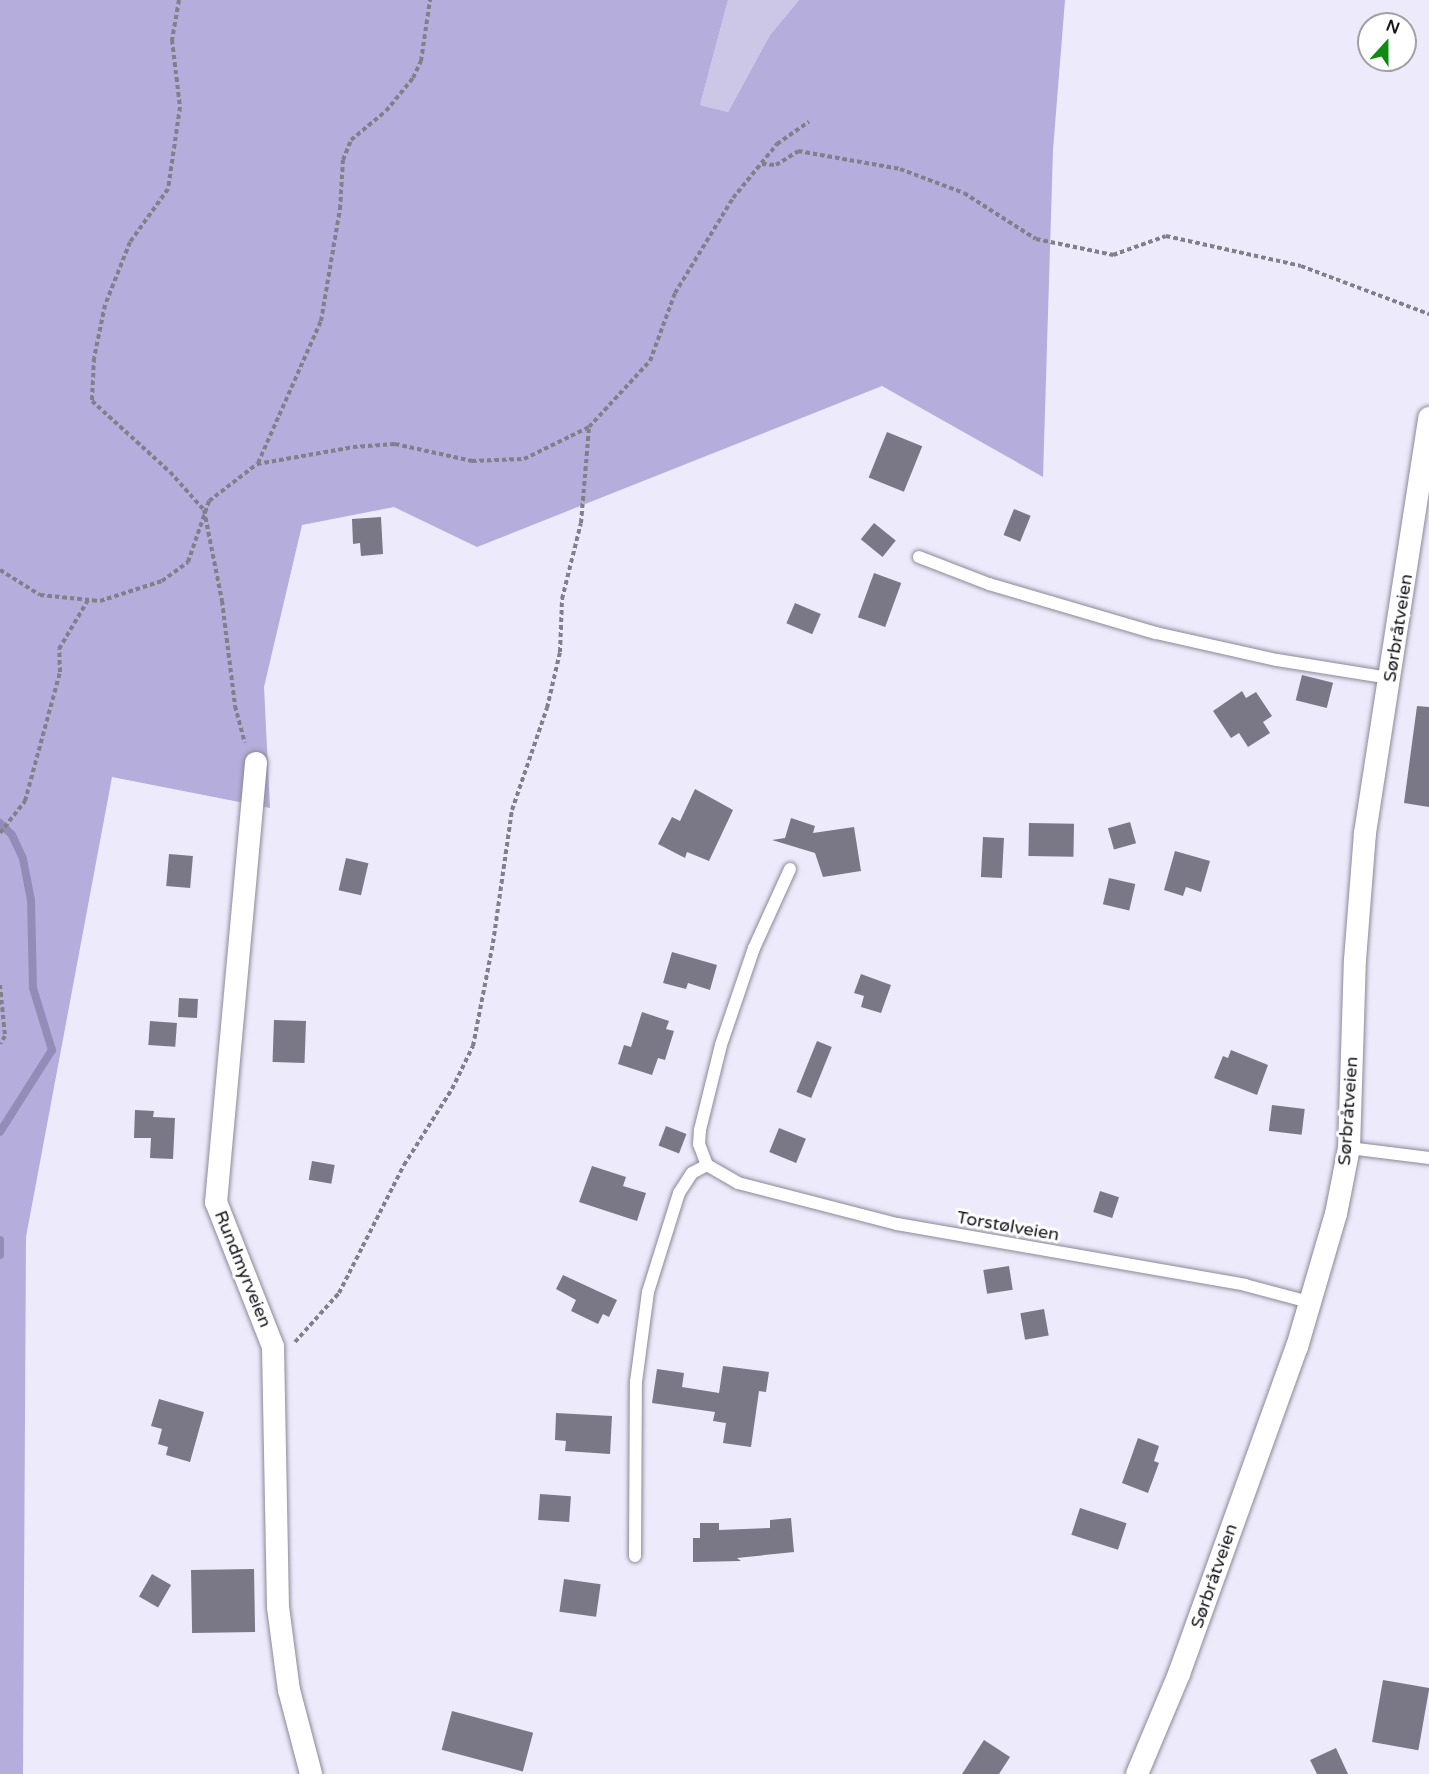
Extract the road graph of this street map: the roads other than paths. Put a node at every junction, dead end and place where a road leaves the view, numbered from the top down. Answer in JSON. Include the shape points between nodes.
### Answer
{"nodes":[{"id":1,"x":1429,"y":418,"type":"edge"},
{"id":2,"x":919,"y":557,"type":"dead end"},
{"id":3,"x":1389,"y":678,"type":"junction"},
{"id":4,"x":256,"y":763,"type":"road end"},
{"id":5,"x":790,"y":869,"type":"dead end"},
{"id":6,"x":1349,"y":1148,"type":"junction"},
{"id":7,"x":1429,"y":1158,"type":"edge"},
{"id":8,"x":707,"y":1166,"type":"junction"},
{"id":9,"x":1309,"y":1302,"type":"junction"},
{"id":10,"x":635,"y":1556,"type":"dead end"},
{"id":11,"x":311,"y":1774,"type":"edge"},
{"id":12,"x":1137,"y":1774,"type":"edge"}],
"edges":[{"from":1,"to":3,"type":"street","name":"Sørbråtveien"},
{"from":2,"to":3,"type":"lane","via":[[989,584],[1156,633],[1277,660]]},
{"from":3,"to":6,"type":"street","name":"Sørbråtveien","via":[[1359,896]]},
{"from":4,"to":11,"type":"street","name":"Rundmyrveien","via":[[216,1202],[273,1347],[278,1607],[289,1690]]},
{"from":5,"to":8,"type":"lane","via":[[754,948],[721,1045],[700,1130],[699,1144]]},
{"from":6,"to":7,"type":"lane"},
{"from":6,"to":9,"type":"street","name":"Sørbråtveien","via":[[1336,1214]]},
{"from":8,"to":9,"type":"lane","name":"Torstølveien","via":[[738,1183],[897,1224],[1245,1285]]},
{"from":8,"to":10,"type":"lane","via":[[692,1173],[679,1193],[648,1292],[640,1352]]},
{"from":9,"to":12,"type":"street","name":"Sørbråtveien","via":[[1297,1347],[1179,1674]]}]}
